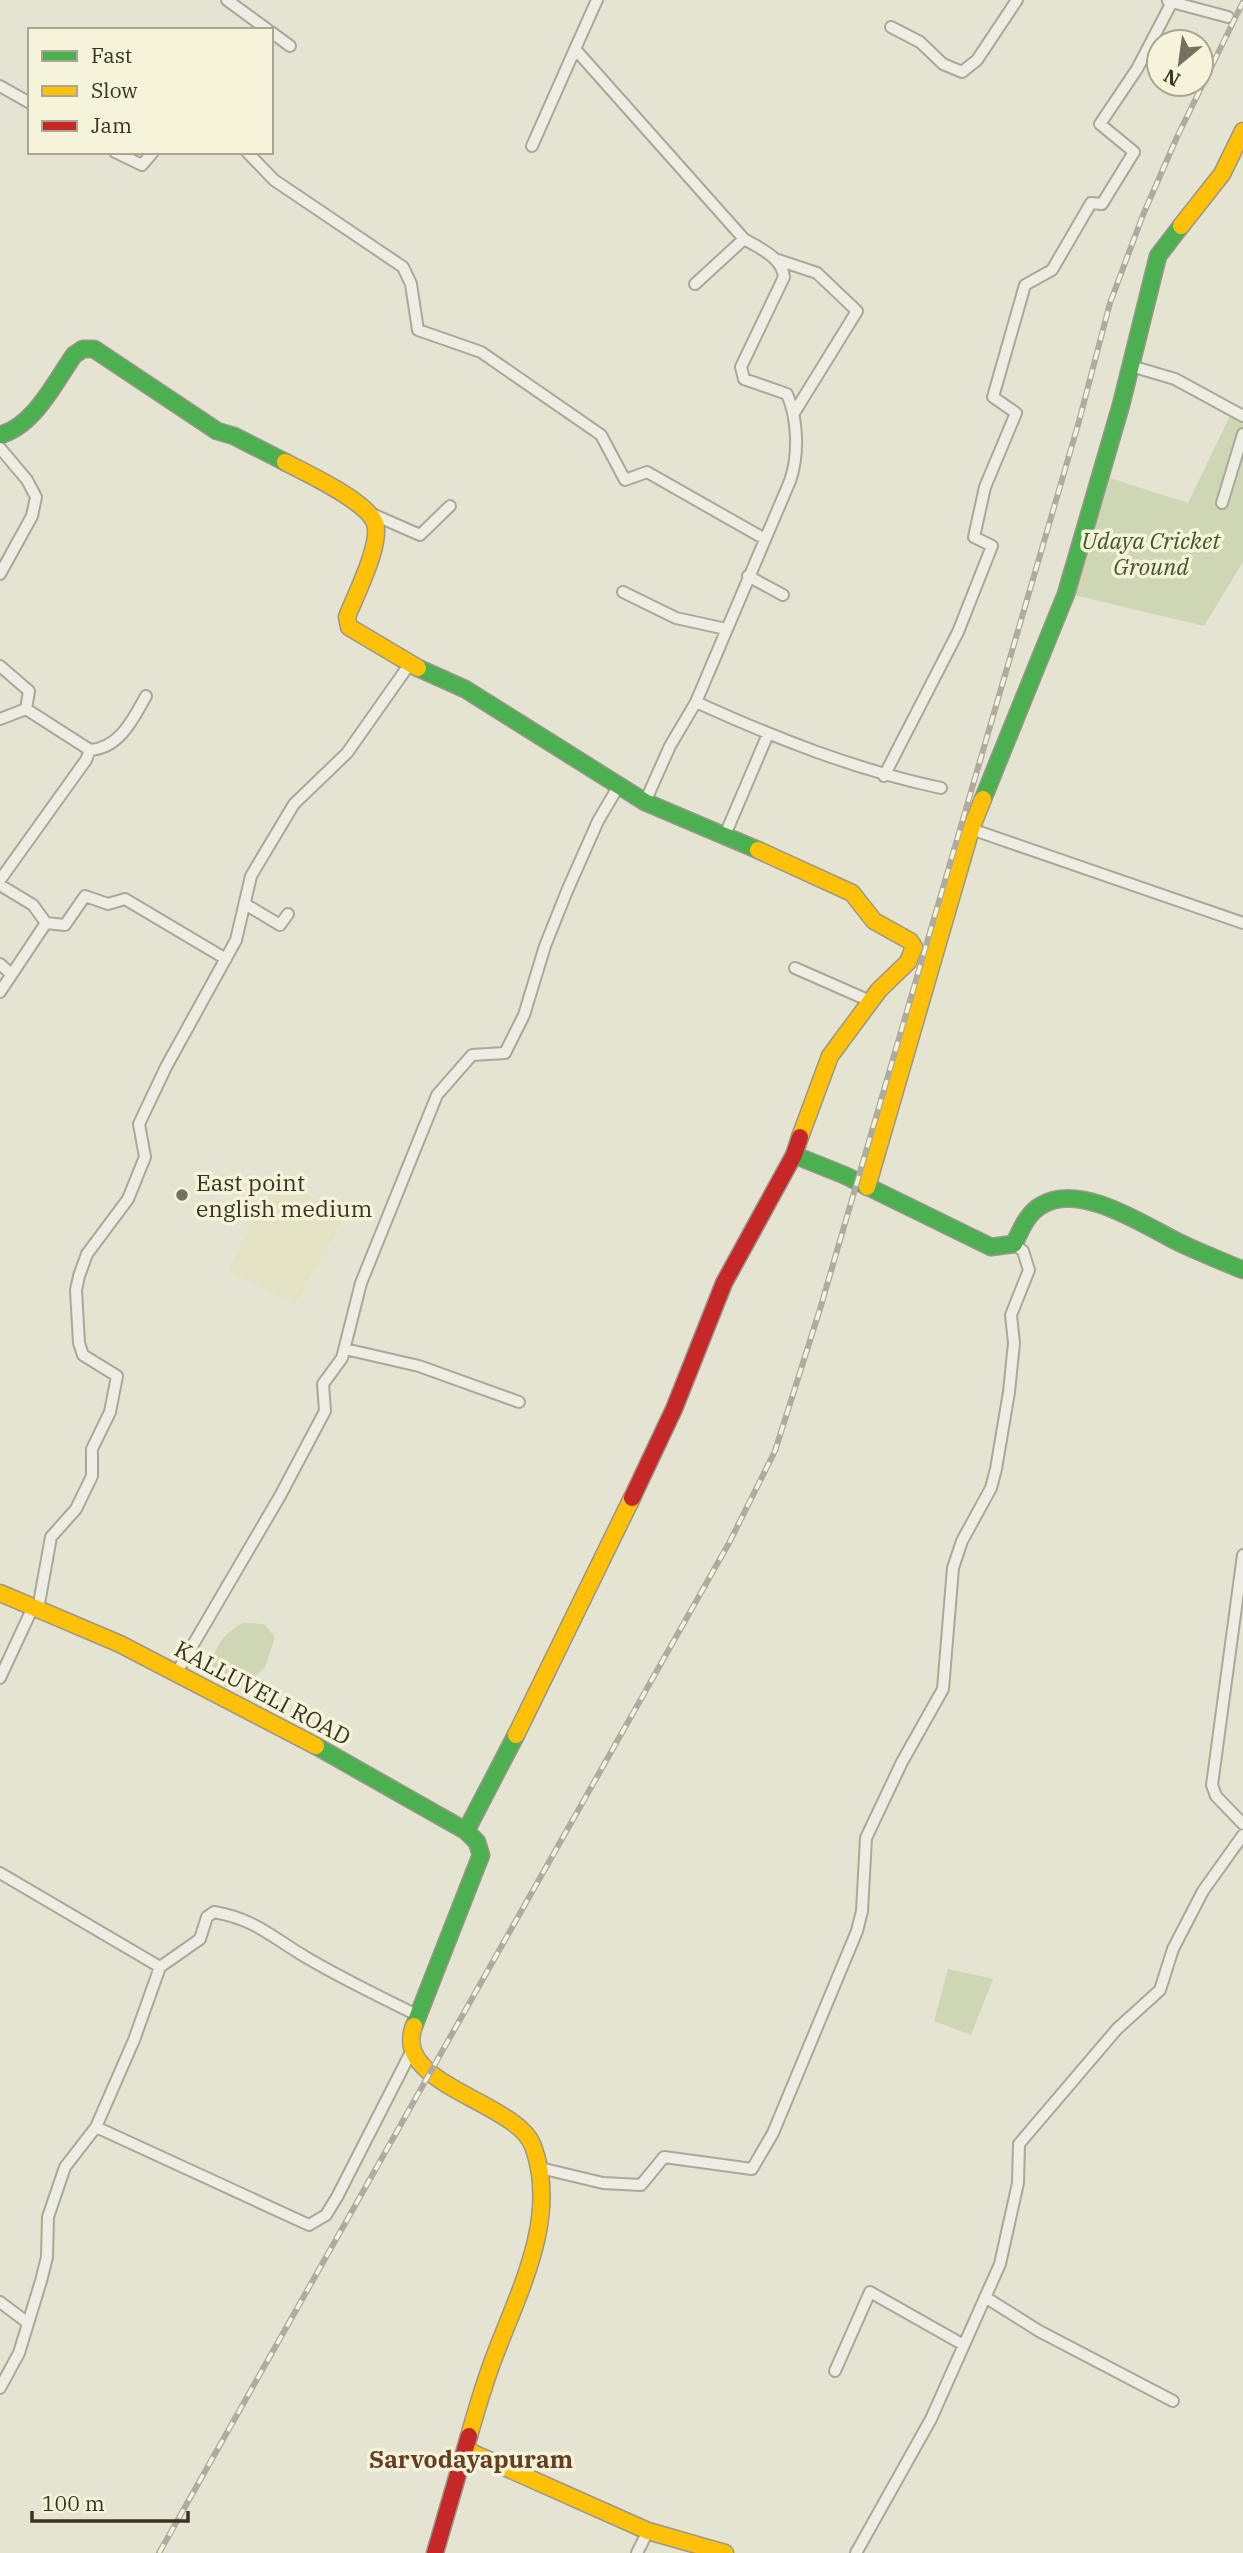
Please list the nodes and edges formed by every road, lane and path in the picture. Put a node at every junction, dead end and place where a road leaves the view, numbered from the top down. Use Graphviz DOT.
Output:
graph roads {
  1 [pos="227,0"];
  2 [pos="597,0"];
  3 [pos="1017,0"];
  4 [pos="1168,1"];
  5 [pos="1228,17"];
  6 [pos="891,27"];
  7 [pos="265,28"];
  8 [pos="273,34"];
  9 [pos="289,46"];
  10 [pos="575,49"];
  11 [pos="0,86"];
  12 [pos="28,102"];
  13 [pos="1243,131"];
  14 [pos="532,146"];
  15 [pos="119,154"];
  16 [pos="151,154"];
  17 [pos="249,154"];
  18 [pos="744,239"];
  19 [pos="778,260"];
  20 [pos="695,284"];
  21 [pos="1131,366"];
  22 [pos="794,413"];
  23 [pos="1243,416"];
  24 [pos="1243,434"];
  25 [pos="2,441"];
  26 [pos="1222,503"];
  27 [pos="450,506"];
  28 [pos="370,513"];
  29 [pos="763,538"];
  30 [pos="0,574"];
  31 [pos="748,576"];
  32 [pos="623,592"];
  33 [pos="783,596"];
  34 [pos="726,629"];
  35 [pos="409,665"];
  36 [pos="0,666"];
  37 [pos="146,696"];
  38 [pos="696,702"];
  39 [pos="26,709"];
  40 [pos="0,719"];
  41 [pos="768,734"];
  42 [pos="90,750"];
  43 [pos="884,776"];
  44 [pos="618,787"];
  45 [pos="941,788"];
  46 [pos="645,802"];
  47 [pos="971,829"];
  48 [pos="725,835"];
  49 [pos="0,883"];
  50 [pos="245,904"];
  51 [pos="288,914"];
  52 [pos="46,923"];
  53 [pos="1243,923"];
  54 [pos="226,959"];
  55 [pos="0,964"];
  56 [pos="795,968"];
  57 [pos="12,974"];
  58 [pos="0,992"];
  59 [pos="870,1002"];
  60 [pos="794,1155"];
  61 [pos="867,1187"];
  62 [pos="1014,1244"];
  63 [pos="1243,1270"];
  64 [pos="345,1349"];
  65 [pos="519,1402"];
  66 [pos="1243,1555"];
  67 [pos="0,1593"];
  68 [pos="36,1608"];
  69 [pos="177,1672"];
  70 [pos="0,1678"];
  71 [pos="1243,1824"];
  72 [pos="466,1831"];
  73 [pos="1243,1835"];
  74 [pos="0,1873"];
  75 [pos="160,1967"];
  76 [pos="419,2017"];
  77 [pos="412,2050"];
  78 [pos="96,2127"];
  79 [pos="540,2168"];
  80 [pos="985,2297"];
  81 [pos="0,2302"];
  82 [pos="28,2323"];
  83 [pos="962,2344"];
  84 [pos="835,2371"];
  85 [pos="0,2388"];
  86 [pos="1172,2401"];
  87 [pos="466,2450"];
  88 [pos="649,2531"];
  89 [pos="435,2553"];
  90 [pos="637,2553"];
  91 [pos="725,2553"];
  92 [pos="856,2553"];
  1 -- 7 [label="street"];
  2 -- 10 [label="street"];
  3 -- 6 [label="street"];
  4 -- 5 [label="street"];
  4 -- 43 [label="street"];
  8 -- 9 [label="street"];
  10 -- 14 [label="street"];
  10 -- 18 [label="street"];
  11 -- 12 [label="street"];
  13 -- 21 [label="street"];
  15 -- 16 [label="street"];
  17 -- 29 [label="street"];
  18 -- 19 [label="street"];
  18 -- 20 [label="street"];
  19 -- 22 [label="street"];
  19 -- 22 [label="street"];
  21 -- 23 [label="street"];
  21 -- 47 [label="street"];
  22 -- 29 [label="street"];
  24 -- 26 [label="street"];
  25 -- 28 [label="street"];
  25 -- 30 [label="street"];
  27 -- 28 [label="street"];
  28 -- 35 [label="street"];
  29 -- 31 [label="street"];
  31 -- 33 [label="street"];
  31 -- 34 [label="street"];
  32 -- 34 [label="street"];
  34 -- 38 [label="street"];
  35 -- 44 [label="street"];
  35 -- 50 [label="street"];
  36 -- 39 [label="street"];
  37 -- 42 [label="street"];
  38 -- 41 [label="street"];
  38 -- 46 [label="street"];
  39 -- 40 [label="street"];
  39 -- 42 [label="street"];
  41 -- 43 [label="street"];
  41 -- 48 [label="street"];
  42 -- 49 [label="street"];
  43 -- 45 [label="street"];
  44 -- 46 [label="street"];
  44 -- 64 [label="street"];
  46 -- 48 [label="street"];
  47 -- 53 [label="street"];
  47 -- 61 [label="street"];
  48 -- 59 [label="street"];
  49 -- 52 [label="street"];
  50 -- 51 [label="street"];
  50 -- 54 [label="street"];
  52 -- 54 [label="street"];
  52 -- 57 [label="street"];
  54 -- 68 [label="street"];
  55 -- 57 [label="street"];
  56 -- 59 [label="street"];
  57 -- 58 [label="street"];
  59 -- 60 [label="street"];
  60 -- 61 [label="street"];
  60 -- 72 [label="street"];
  61 -- 62 [label="street"];
  62 -- 63 [label="street"];
  62 -- 79 [label="street"];
  64 -- 65 [label="street"];
  64 -- 69 [label="street"];
  66 -- 71 [label="street"];
  67 -- 68 [label="street, KALLUVELI ROAD"];
  68 -- 69 [label="street, KALLUVELI ROAD"];
  68 -- 70 [label="street"];
  69 -- 72 [label="street, KALLUVELI ROAD"];
  72 -- 76 [label="street"];
  73 -- 80 [label="street"];
  74 -- 75 [label="street"];
  75 -- 76 [label="street"];
  75 -- 78 [label="street"];
  76 -- 77 [label="street"];
  77 -- 78 [label="street"];
  77 -- 79 [label="street"];
  78 -- 82 [label="street"];
  79 -- 87 [label="street"];
  80 -- 83 [label="street"];
  80 -- 86 [label="street"];
  81 -- 82 [label="street"];
  82 -- 85 [label="street"];
  83 -- 84 [label="street"];
  83 -- 92 [label="street"];
  87 -- 88 [label="street"];
  87 -- 89 [label="street"];
  88 -- 90 [label="street"];
  88 -- 91 [label="street"];
}
